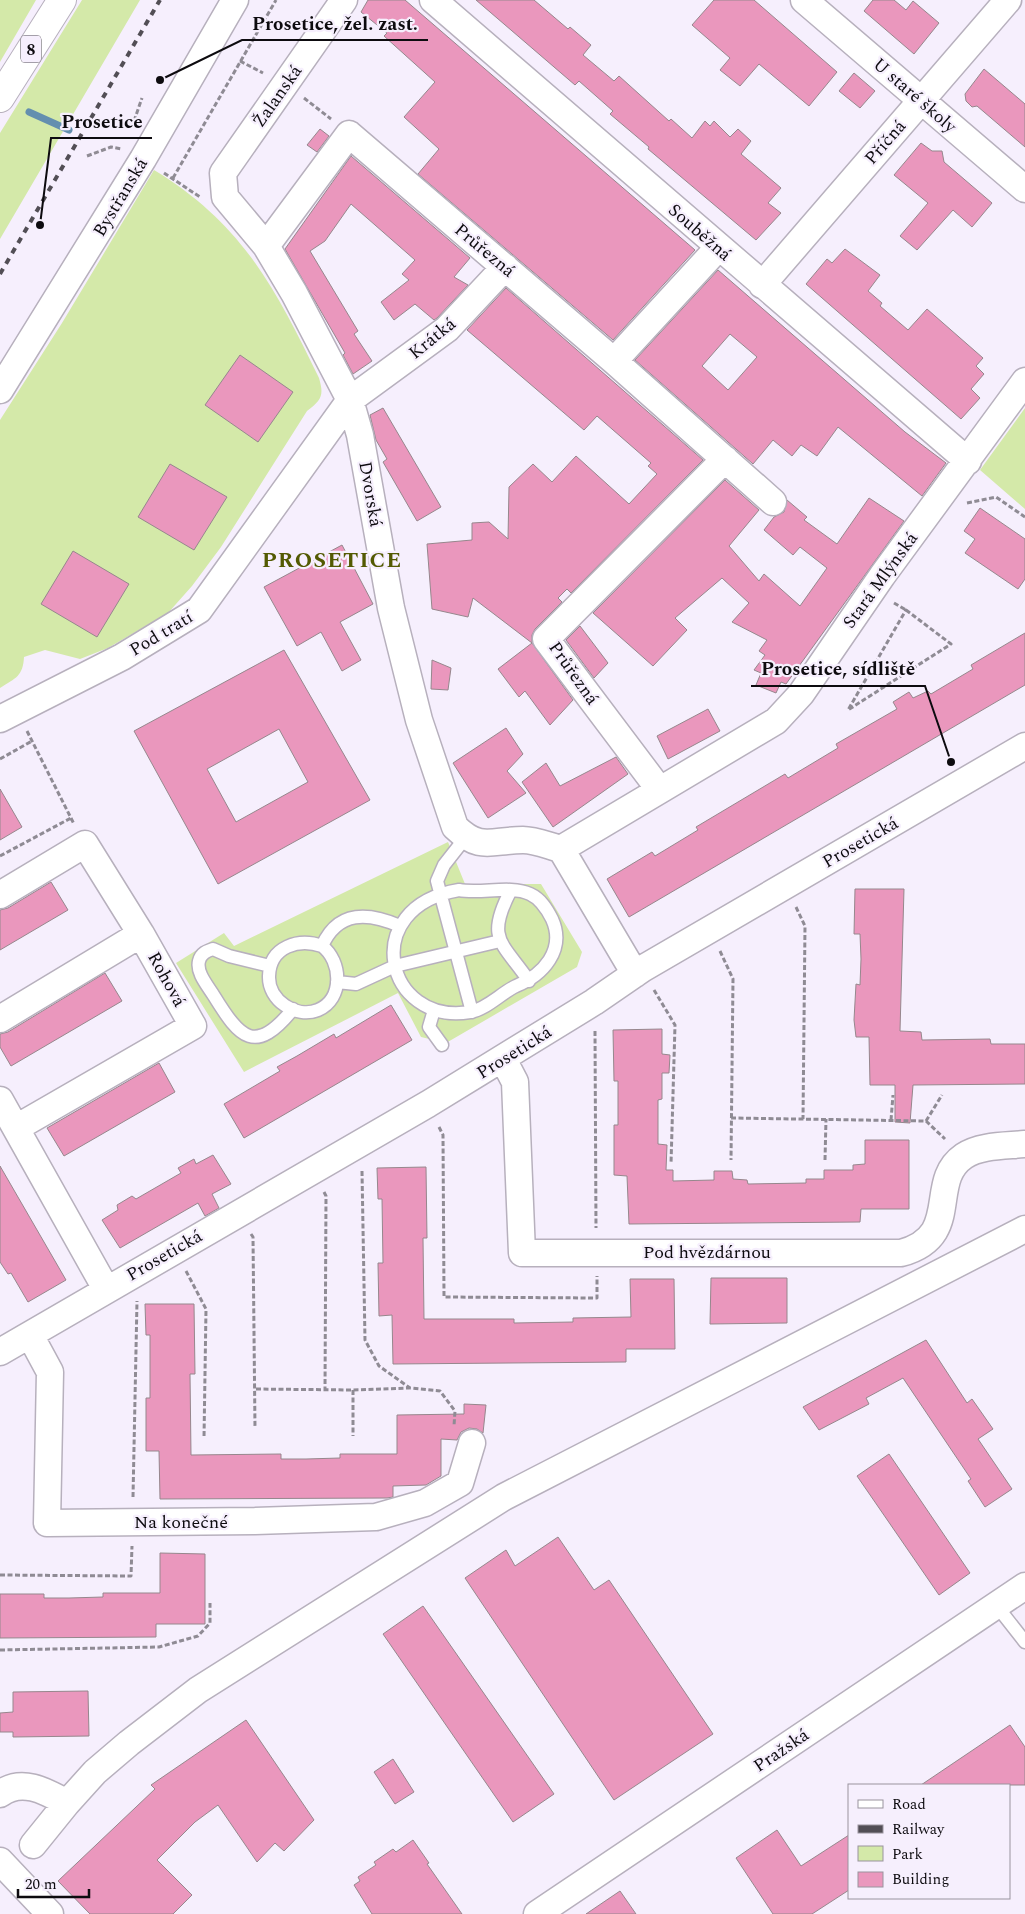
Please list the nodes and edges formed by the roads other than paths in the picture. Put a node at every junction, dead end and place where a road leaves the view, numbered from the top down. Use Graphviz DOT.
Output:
graph roads {
  1 [pos="62,0"];
  2 [pos="235,0"];
  3 [pos="344,0"];
  4 [pos="433,0"];
  5 [pos="804,0"];
  6 [pos="1008,0"];
  7 [pos="0,98"];
  8 [pos="921,100"];
  9 [pos="1025,190"];
  10 [pos="215,199"];
  11 [pos="266,246"];
  12 [pos="718,248"];
  13 [pos="505,266"];
  14 [pos="762,285"];
  15 [pos="614,361"];
  16 [pos="1025,381"];
  17 [pos="0,390"];
  18 [pos="350,400"];
  19 [pos="724,459"];
  20 [pos="968,461"];
  21 [pos="773,502"];
  22 [pos="9,714"];
  23 [pos="1025,746"];
  24 [pos="659,789"];
  25 [pos="466,837"];
  26 [pos="561,849"];
  27 [pos="511,890"];
  28 [pos="440,893"];
  29 [pos="0,895"];
  30 [pos="400,926"];
  31 [pos="141,934"];
  32 [pos="500,941"];
  33 [pos="322,946"];
  34 [pos="457,952"];
  35 [pos="270,966"];
  36 [pos="395,966"];
  37 [pos="639,972"];
  38 [pos="529,981"];
  39 [pos="337,982"];
  40 [pos="292,1009"];
  41 [pos="434,1010"];
  42 [pos="472,1012"];
  43 [pos="0,1018"];
  44 [pos="442,1045"];
  45 [pos="503,1059"];
  46 [pos="6,1117"];
  47 [pos="1025,1144"];
  48 [pos="1025,1229"];
  49 [pos="115,1284"];
  50 [pos="30,1335"];
  51 [pos="0,1352"];
  52 [pos="470,1448"];
  53 [pos="1025,1586"];
  54 [pos="996,1605"];
  55 [pos="1024,1638"];
  56 [pos="0,1794"];
  57 [pos="67,1803"];
  58 [pos="33,1845"];
  59 [pos="0,1861"];
  60 [pos="50,1914"];
  61 [pos="537,1914"];
  1 -- 7 [label="main road, 8"];
  2 -- 17 [label="street, Bystřanská"];
  3 -- 10 [label="street, Žalanská"];
  4 -- 12 [label="street, Souběžná"];
  5 -- 8 [label="street, U staré školy"];
  6 -- 8 [label="street, Příčná"];
  8 -- 9 [label="street, U staré školy"];
  8 -- 14 [label="street, Příčná"];
  10 -- 11 [label="street, Dvorská"];
  11 -- 13 [label="street, Průřezná"];
  11 -- 18 [label="street, Dvorská"];
  12 -- 14 [label="street, Souběžná"];
  12 -- 15 [label="street"];
  13 -- 15 [label="street, Průřezná"];
  13 -- 18 [label="street, Krátká"];
  14 -- 20 [label="street, Souběžná"];
  15 -- 19 [label="street, Průřezná"];
  16 -- 20 [label="street, Stará Mlýnská"];
  18 -- 22 [label="street, Pod tratí"];
  18 -- 25 [label="street, Dvorská"];
  19 -- 21 [label="street, Průřezná"];
  19 -- 24 [label="street, Průřezná"];
  20 -- 24 [label="street, Stará Mlýnská"];
  23 -- 37 [label="street, Prosetická"];
  24 -- 26 [label="street, Stará Mlýnská"];
  25 -- 26 [label="street"];
  25 -- 28 [label="lane"];
  26 -- 37 [label="street"];
  27 -- 28 [label="lane"];
  27 -- 32 [label="lane"];
  27 -- 38 [label="lane"];
  28 -- 30 [label="lane"];
  28 -- 34 [label="lane"];
  29 -- 31 [label="street, Rohová"];
  30 -- 33 [label="lane"];
  30 -- 36 [label="lane"];
  31 -- 43 [label="street"];
  31 -- 46 [label="street, Rohová"];
  32 -- 34 [label="lane"];
  32 -- 38 [label="lane"];
  33 -- 35 [label="lane"];
  33 -- 39 [label="lane"];
  34 -- 36 [label="lane"];
  34 -- 42 [label="lane"];
  35 -- 40 [label="lane"];
  35 -- 40 [label="lane"];
  36 -- 39 [label="lane"];
  36 -- 41 [label="lane"];
  37 -- 45 [label="street, Prosetická"];
  38 -- 42 [label="lane"];
  39 -- 40 [label="lane"];
  41 -- 42 [label="lane"];
  41 -- 44 [label="lane"];
  45 -- 47 [label="street, Pod hvězdárnou"];
  45 -- 49 [label="street, Prosetická"];
  46 -- 49 [label="street, Rohová"];
  48 -- 57 [label="street"];
  49 -- 50 [label="street, Prosetická"];
  50 -- 51 [label="street, Prosetická"];
  50 -- 52 [label="street, Na konečné"];
  53 -- 54 [label="street, Pražská"];
  54 -- 55 [label="lane"];
  54 -- 61 [label="street, Pražská"];
  56 -- 57 [label="street"];
  57 -- 58 [label="street"];
  59 -- 60 [label="street"];
}
